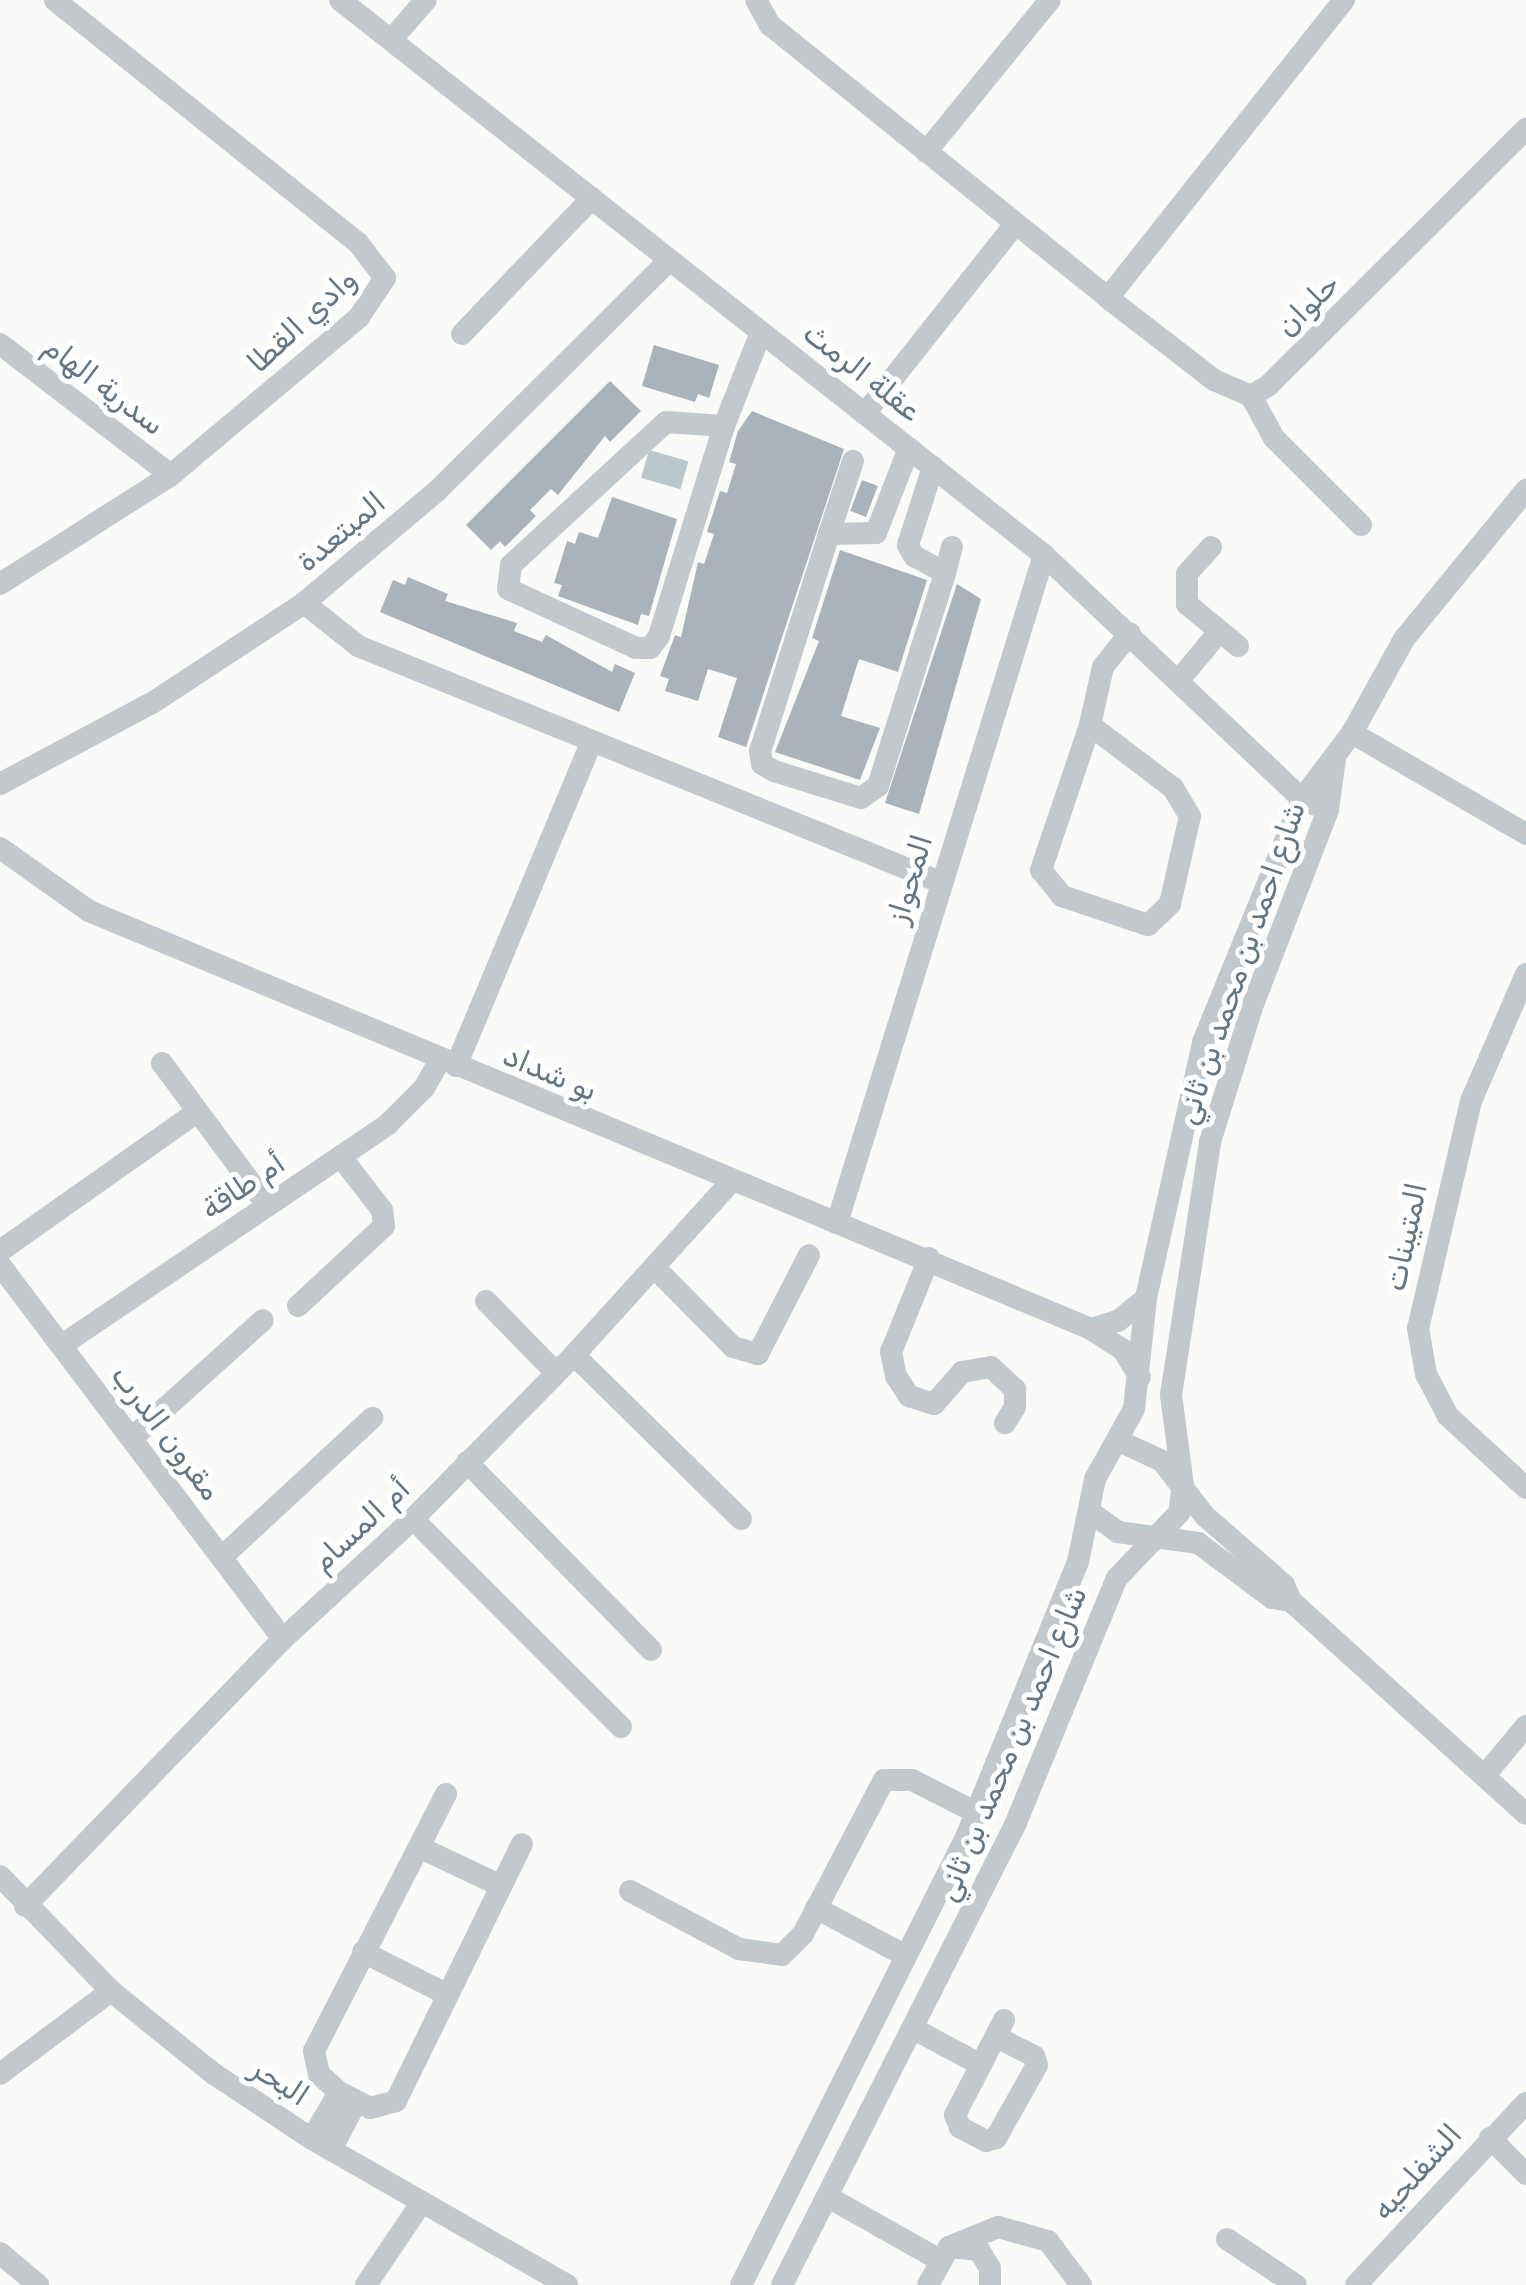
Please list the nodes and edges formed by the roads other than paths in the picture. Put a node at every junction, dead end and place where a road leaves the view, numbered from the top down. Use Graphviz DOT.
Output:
graph roads {
  1 [pos="56,0"];
  2 [pos="340,0"];
  3 [pos="426,0"];
  4 [pos="756,0"];
  5 [pos="1050,0"];
  6 [pos="1344,0"];
  7 [pos="392,40"];
  8 [pos="1526,129"];
  9 [pos="926,152"];
  10 [pos="592,198"];
  11 [pos="1015,224"];
  12 [pos="670,260"];
  13 [pos="1108,298"];
  14 [pos="761,332"];
  15 [pos="462,334"];
  16 [pos="0,344"];
  17 [pos="1251,396"];
  18 [pos="867,412"];
  19 [pos="724,426"];
  20 [pos="909,448"];
  21 [pos="853,461"];
  22 [pos="933,467"];
  23 [pos="171,475"];
  24 [pos="1526,490"];
  25 [pos="1361,525"];
  26 [pos="829,534"];
  27 [pos="952,547"];
  28 [pos="1210,547"];
  29 [pos="1044,555"];
  30 [pos="945,573"];
  31 [pos="0,584"];
  32 [pos="304,603"];
  33 [pos="1130,633"];
  34 [pos="1178,681"];
  35 [pos="1090,724"];
  36 [pos="1352,733"];
  37 [pos="592,741"];
  38 [pos="1336,755"];
  39 [pos="0,784"];
  40 [pos="1302,799"];
  41 [pos="1328,810"];
  42 [pos="1526,834"];
  43 [pos="0,848"];
  44 [pos="940,882"];
  45 [pos="1526,974"];
  46 [pos="448,1063"];
  47 [pos="162,1064"];
  48 [pos="197,1112"];
  49 [pos="340,1156"];
  50 [pos="732,1181"];
  51 [pos="267,1205"];
  52 [pos="836,1222"];
  53 [pos="0,1251"];
  54 [pos="809,1256"];
  55 [pos="928,1258"];
  56 [pos="0,1265"];
  57 [pos="655,1268"];
  58 [pos="1146,1298"];
  59 [pos="486,1301"];
  60 [pos="298,1306"];
  61 [pos="262,1320"];
  62 [pos="1091,1330"];
  63 [pos="62,1345"];
  64 [pos="574,1355"];
  65 [pos="556,1373"];
  66 [pos="1140,1377"];
  67 [pos="372,1418"];
  68 [pos="1005,1422"];
  69 [pos="132,1438"];
  70 [pos="1118,1441"];
  71 [pos="468,1462"];
  72 [pos="1184,1485"];
  73 [pos="1526,1488"];
  74 [pos="1089,1511"];
  75 [pos="413,1519"];
  76 [pos="741,1519"];
  77 [pos="1164,1535"];
  78 [pos="222,1558"];
  79 [pos="1291,1601"];
  80 [pos="283,1638"];
  81 [pos="651,1650"];
  82 [pos="1526,1726"];
  83 [pos="621,1728"];
  84 [pos="1484,1775"];
  85 [pos="446,1794"];
  86 [pos="977,1813"];
  87 [pos="1526,1814"];
  88 [pos="522,1844"];
  89 [pos="418,1847"];
  90 [pos="0,1876"];
  91 [pos="501,1886"];
  92 [pos="630,1891"];
  93 [pos="25,1906"];
  94 [pos="816,1908"];
  95 [pos="363,1952"];
  96 [pos="906,1956"];
  97 [pos="111,1991"];
  98 [pos="448,1995"];
  99 [pos="916,2030"];
  100 [pos="981,2064"];
  101 [pos="0,2074"];
  102 [pos="348,2097"];
  103 [pos="1526,2103"];
  104 [pos="1490,2138"];
  105 [pos="321,2144"];
  106 [pos="1526,2174"];
  107 [pos="828,2197"];
  108 [pos="421,2204"];
  109 [pos="1227,2239"];
  110 [pos="0,2253"];
  111 [pos="936,2270"];
  112 [pos="38,2285"];
  113 [pos="366,2285"];
  114 [pos="566,2285"];
  115 [pos="741,2285"];
  116 [pos="782,2285"];
  117 [pos="990,2285"];
  118 [pos="1081,2285"];
  119 [pos="1296,2285"];
  120 [pos="1356,2285"];
  1 -- 23 [label="street, وادي القطا"];
  2 -- 7 [label="street, عقلة الرمث"];
  3 -- 7 [label="street"];
  4 -- 9 [label="street"];
  5 -- 9 [label="street"];
  6 -- 13 [label="street"];
  7 -- 10 [label="street, عقلة الرمث"];
  8 -- 17 [label="street, حلوان"];
  9 -- 11 [label="street"];
  10 -- 12 [label="street, عقلة الرمث"];
  10 -- 15 [label="street"];
  11 -- 13 [label="street"];
  11 -- 18 [label="street"];
  12 -- 14 [label="street, عقلة الرمث"];
  12 -- 32 [label="street, المبتعدة"];
  13 -- 17 [label="street"];
  14 -- 18 [label="street, عقلة الرمث"];
  14 -- 19 [label="street"];
  16 -- 23 [label="street, سدرية الهام"];
  17 -- 25 [label="street"];
  18 -- 20 [label="street, عقلة الرمث"];
  19 -- 19 [label="street"];
  20 -- 22 [label="street, عقلة الرمث"];
  20 -- 26 [label="street"];
  21 -- 26 [label="street"];
  22 -- 29 [label="street, عقلة الرمث"];
  22 -- 30 [label="street"];
  23 -- 31 [label="street, وادي القطا"];
  24 -- 36 [label="street, شارع احمد بن محمد بن ثاني"];
  26 -- 30 [label="street"];
  27 -- 30 [label="street"];
  28 -- 34 [label="street"];
  29 -- 33 [label="street, عقلة الرمث"];
  29 -- 44 [label="street, المحواز"];
  32 -- 37 [label="street"];
  32 -- 39 [label="street, المبتعدة"];
  33 -- 34 [label="street, عقلة الرمث"];
  33 -- 35 [label="street"];
  34 -- 40 [label="street, عقلة الرمث"];
  35 -- 35 [label="street"];
  36 -- 38 [label="street, شارع احمد بن محمد بن ثاني"];
  36 -- 42 [label="street"];
  37 -- 44 [label="street"];
  37 -- 46 [label="street, أم طاقة"];
  38 -- 40 [label="street, شارع احمد بن محمد بن ثاني"];
  38 -- 41 [label="street, شارع احمد بن محمد بن ثاني"];
  40 -- 41 [label="street, عقلة الرمث"];
  40 -- 58 [label="street, شارع احمد بن محمد بن ثاني"];
  41 -- 72 [label="street, شارع احمد بن محمد بن ثاني"];
  43 -- 46 [label="street, بو شداد"];
  44 -- 52 [label="street, المحواز"];
  45 -- 73 [label="street, المتيبنات"];
  46 -- 49 [label="street, أم طاقة"];
  46 -- 50 [label="street, بو شداد"];
  47 -- 48 [label="street"];
  48 -- 51 [label="street"];
  48 -- 53 [label="street"];
  49 -- 51 [label="street, أم طاقة"];
  49 -- 60 [label="street"];
  50 -- 52 [label="street, بو شداد"];
  50 -- 57 [label="street, أم المسام"];
  51 -- 63 [label="street, أم طاقة"];
  52 -- 55 [label="street, بو شداد"];
  54 -- 57 [label="street"];
  55 -- 62 [label="street, بو شداد"];
  55 -- 68 [label="street"];
  56 -- 63 [label="street, مقرون الدرب"];
  57 -- 64 [label="street, أم المسام"];
  58 -- 62 [label="street"];
  58 -- 66 [label="street, شارع احمد بن محمد بن ثاني"];
  59 -- 65 [label="street"];
  61 -- 69 [label="street"];
  62 -- 66 [label="street, بو شداد"];
  63 -- 69 [label="street, مقرون الدرب"];
  64 -- 65 [label="street, أم المسام"];
  64 -- 76 [label="street"];
  65 -- 71 [label="street, أم المسام"];
  66 -- 70 [label="street, شارع احمد بن محمد بن ثاني"];
  67 -- 78 [label="street"];
  69 -- 78 [label="street, مقرون الدرب"];
  70 -- 72 [label="street"];
  70 -- 74 [label="street, شارع احمد بن محمد بن ثاني"];
  71 -- 75 [label="street, أم المسام"];
  71 -- 81 [label="street"];
  72 -- 77 [label="street, شارع احمد بن محمد بن ثاني"];
  72 -- 79 [label="street"];
  74 -- 77 [label="street"];
  74 -- 86 [label="street, شارع احمد بن محمد بن ثاني"];
  75 -- 80 [label="street, أم المسام"];
  75 -- 83 [label="street"];
  77 -- 79 [label="street"];
  77 -- 99 [label="street, شارع احمد بن محمد بن ثاني"];
  78 -- 80 [label="street, مقرون الدرب"];
  79 -- 84 [label="street"];
  80 -- 93 [label="street, أم المسام"];
  82 -- 84 [label="street"];
  84 -- 87 [label="street"];
  85 -- 89 [label="street"];
  86 -- 94 [label="street"];
  86 -- 96 [label="street, شارع احمد بن محمد بن ثاني"];
  88 -- 91 [label="street"];
  89 -- 91 [label="street"];
  89 -- 95 [label="street"];
  90 -- 93 [label="street, البحر"];
  91 -- 98 [label="street"];
  92 -- 94 [label="street"];
  93 -- 97 [label="street, البحر"];
  94 -- 96 [label="street"];
  95 -- 98 [label="street"];
  95 -- 102 [label="street"];
  96 -- 115 [label="street, شارع احمد بن محمد بن ثاني"];
  97 -- 101 [label="street"];
  97 -- 105 [label="street, البحر"];
  98 -- 102 [label="street"];
  99 -- 100 [label="street"];
  99 -- 107 [label="street, شارع احمد بن محمد بن ثاني"];
  100 -- 100 [label="street"];
  102 -- 105 [label="street"];
  103 -- 104 [label="street, الشفلحيه"];
  104 -- 106 [label="street"];
  104 -- 120 [label="street, الشفلحيه"];
  105 -- 108 [label="street, البحر"];
  107 -- 111 [label="street"];
  107 -- 116 [label="street, شارع احمد بن محمد بن ثاني"];
  108 -- 113 [label="street"];
  108 -- 114 [label="street, البحر"];
  109 -- 119 [label="street"];
  110 -- 112 [label="street"];
  111 -- 117 [label="street"];
  111 -- 118 [label="street"];
}
